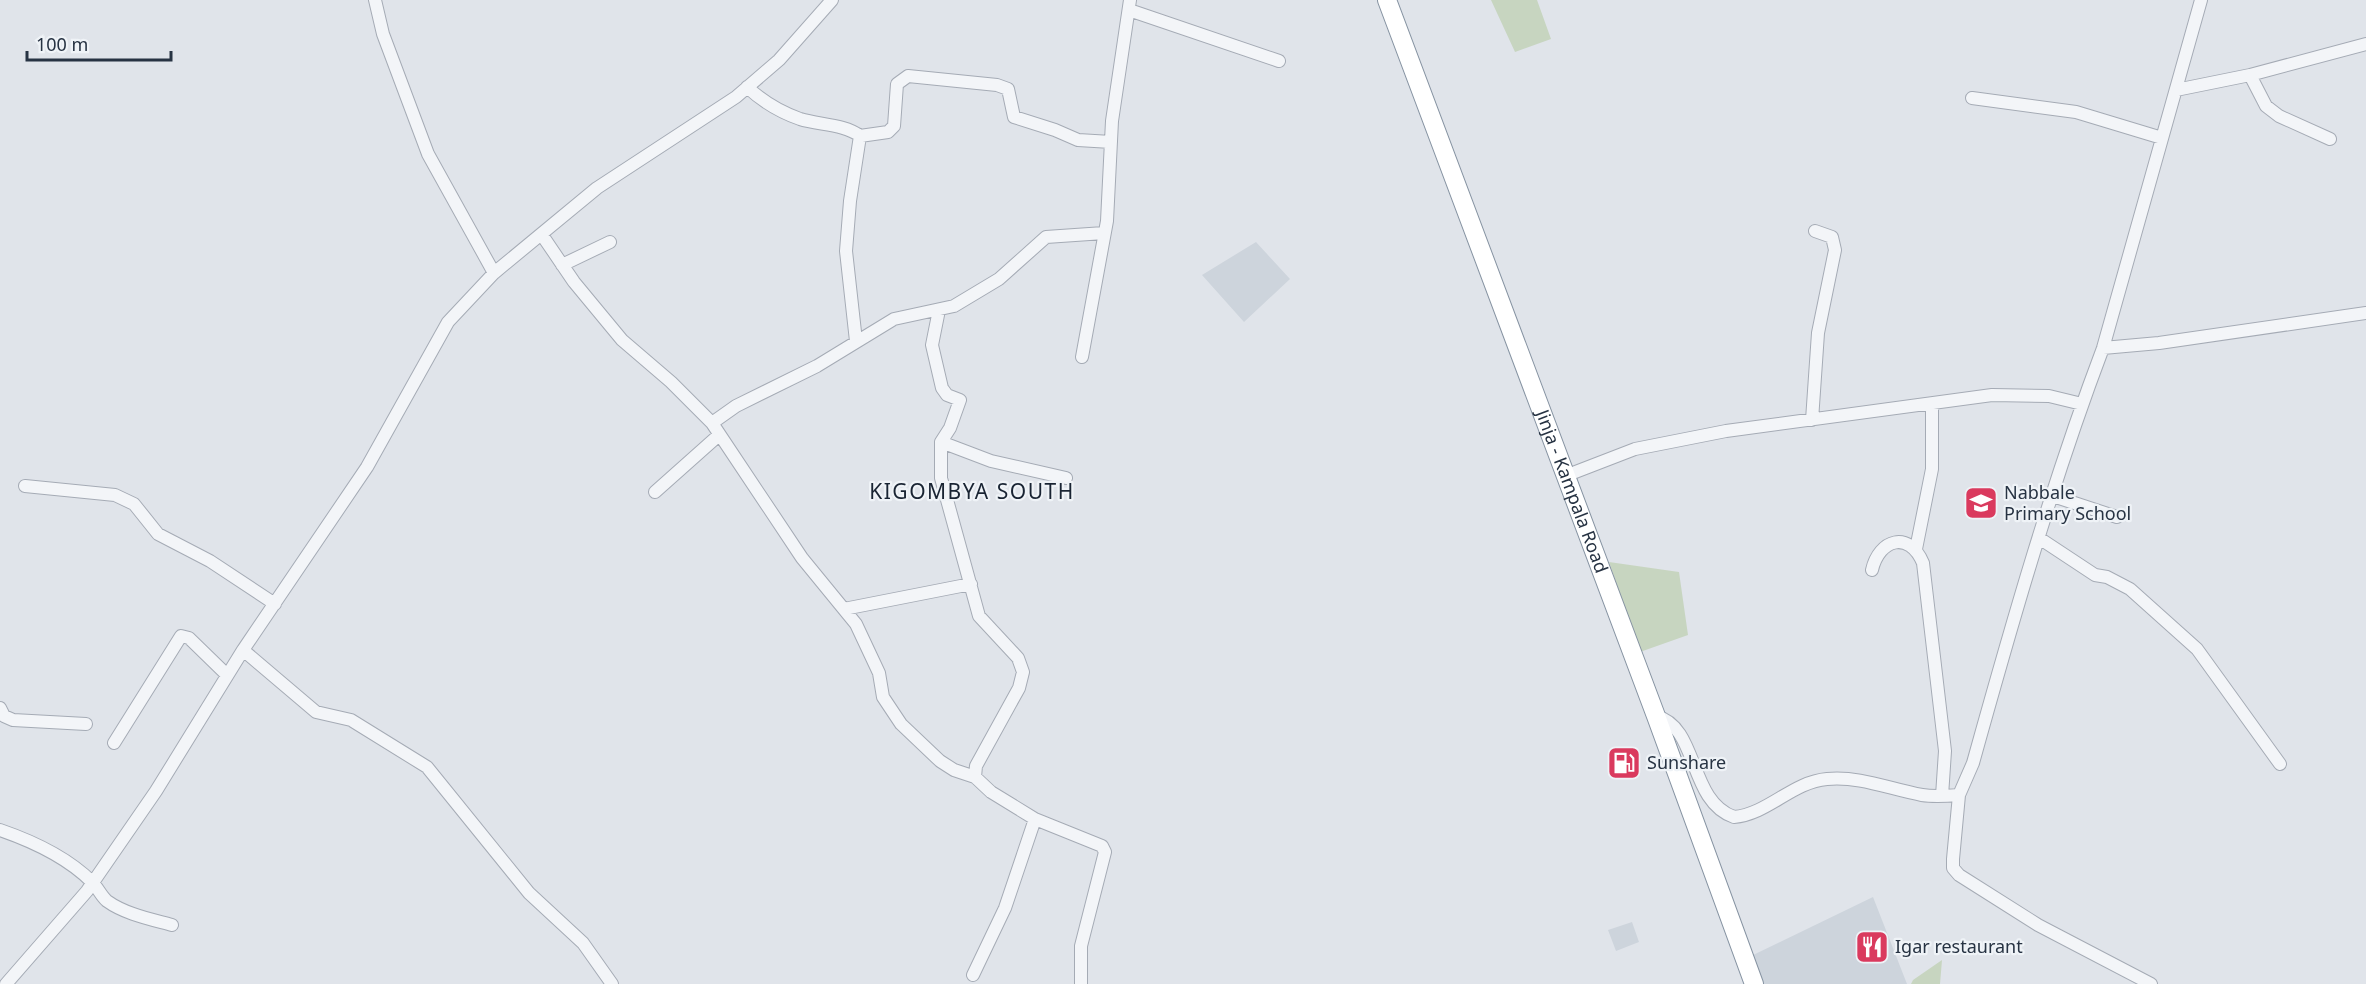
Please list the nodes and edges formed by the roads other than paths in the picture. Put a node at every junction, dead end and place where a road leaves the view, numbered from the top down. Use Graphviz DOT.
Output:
graph roads {
  1 [pos="375,0"];
  2 [pos="832,0"];
  3 [pos="1387,0"];
  4 [pos="2201,0"];
  5 [pos="1129,5"];
  6 [pos="2366,44"];
  7 [pos="1279,61"];
  8 [pos="2250,75"];
  9 [pos="747,87"];
  10 [pos="2176,90"];
  11 [pos="1972,98"];
  12 [pos="860,136"];
  13 [pos="2162,138"];
  14 [pos="2330,139"];
  15 [pos="1111,142"];
  16 [pos="1815,231"];
  17 [pos="1104,233"];
  18 [pos="542,235"];
  19 [pos="610,242"];
  20 [pos="562,265"];
  21 [pos="494,273"];
  22 [pos="939,310"];
  23 [pos="2366,313"];
  24 [pos="856,341"];
  25 [pos="2103,348"];
  26 [pos="1082,357"];
  27 [pos="1932,404"];
  28 [pos="2082,404"];
  29 [pos="1812,420"];
  30 [pos="712,423"];
  31 [pos="719,435"];
  32 [pos="941,442"];
  33 [pos="1565,476"];
  34 [pos="1066,478"];
  35 [pos="25,486"];
  36 [pos="656,492"];
  37 [pos="2053,496"];
  38 [pos="2117,517"];
  39 [pos="2039,538"];
  40 [pos="1916,549"];
  41 [pos="1872,570"];
  42 [pos="971,584"];
  43 [pos="275,604"];
  44 [pos="844,609"];
  45 [pos="243,650"];
  46 [pos="227,675"];
  47 [pos="0,708"];
  48 [pos="1656,716"];
  49 [pos="86,724"];
  50 [pos="114,743"];
  51 [pos="2280,764"];
  52 [pos="975,777"];
  53 [pos="1959,795"];
  54 [pos="1942,796"];
  55 [pos="1035,819"];
  56 [pos="0,830"];
  57 [pos="92,882"];
  58 [pos="172,925"];
  59 [pos="973,975"];
  60 [pos="2,984"];
  61 [pos="612,984"];
  62 [pos="1081,984"];
  63 [pos="1754,984"];
  64 [pos="2151,984"];
  1 -- 21 [label="street"];
  2 -- 9 [label="street"];
  3 -- 33 [label="highway, Jinja - Kampala Road"];
  4 -- 10 [label="street"];
  5 -- 7 [label="street"];
  5 -- 15 [label="street"];
  6 -- 8 [label="street"];
  8 -- 10 [label="street"];
  8 -- 14 [label="street"];
  9 -- 12 [label="street"];
  9 -- 18 [label="street"];
  10 -- 13 [label="street"];
  11 -- 13 [label="street"];
  12 -- 15 [label="street"];
  12 -- 24 [label="street"];
  13 -- 25 [label="street"];
  15 -- 17 [label="street"];
  16 -- 29 [label="street"];
  17 -- 22 [label="street"];
  17 -- 26 [label="street"];
  18 -- 20 [label="street"];
  18 -- 21 [label="street"];
  19 -- 20 [label="street"];
  20 -- 30 [label="street"];
  21 -- 43 [label="street"];
  22 -- 24 [label="street"];
  22 -- 32 [label="street"];
  23 -- 25 [label="street"];
  24 -- 30 [label="street"];
  25 -- 28 [label="street"];
  27 -- 28 [label="street"];
  27 -- 29 [label="street"];
  27 -- 40 [label="street"];
  28 -- 37 [label="street"];
  29 -- 33 [label="street"];
  30 -- 31 [label="street"];
  31 -- 36 [label="street"];
  31 -- 44 [label="street"];
  32 -- 34 [label="street"];
  32 -- 42 [label="street"];
  33 -- 48 [label="highway, Jinja - Kampala Road"];
  35 -- 43 [label="street"];
  37 -- 38 [label="street"];
  37 -- 39 [label="street"];
  39 -- 51 [label="street"];
  39 -- 53 [label="street"];
  40 -- 41 [label="street"];
  40 -- 54 [label="street"];
  42 -- 44 [label="street"];
  42 -- 52 [label="street"];
  43 -- 45 [label="street"];
  44 -- 52 [label="street"];
  45 -- 46 [label="street"];
  45 -- 61 [label="street"];
  46 -- 50 [label="street"];
  46 -- 57 [label="street"];
  47 -- 49 [label="street"];
  48 -- 54 [label="street"];
  48 -- 63 [label="highway, Jinja - Kampala Road"];
  52 -- 55 [label="street"];
  53 -- 54 [label="street"];
  53 -- 64 [label="street"];
  55 -- 59 [label="street"];
  55 -- 62 [label="street"];
  56 -- 57 [label="street"];
  57 -- 58 [label="street"];
  57 -- 60 [label="street"];
}
